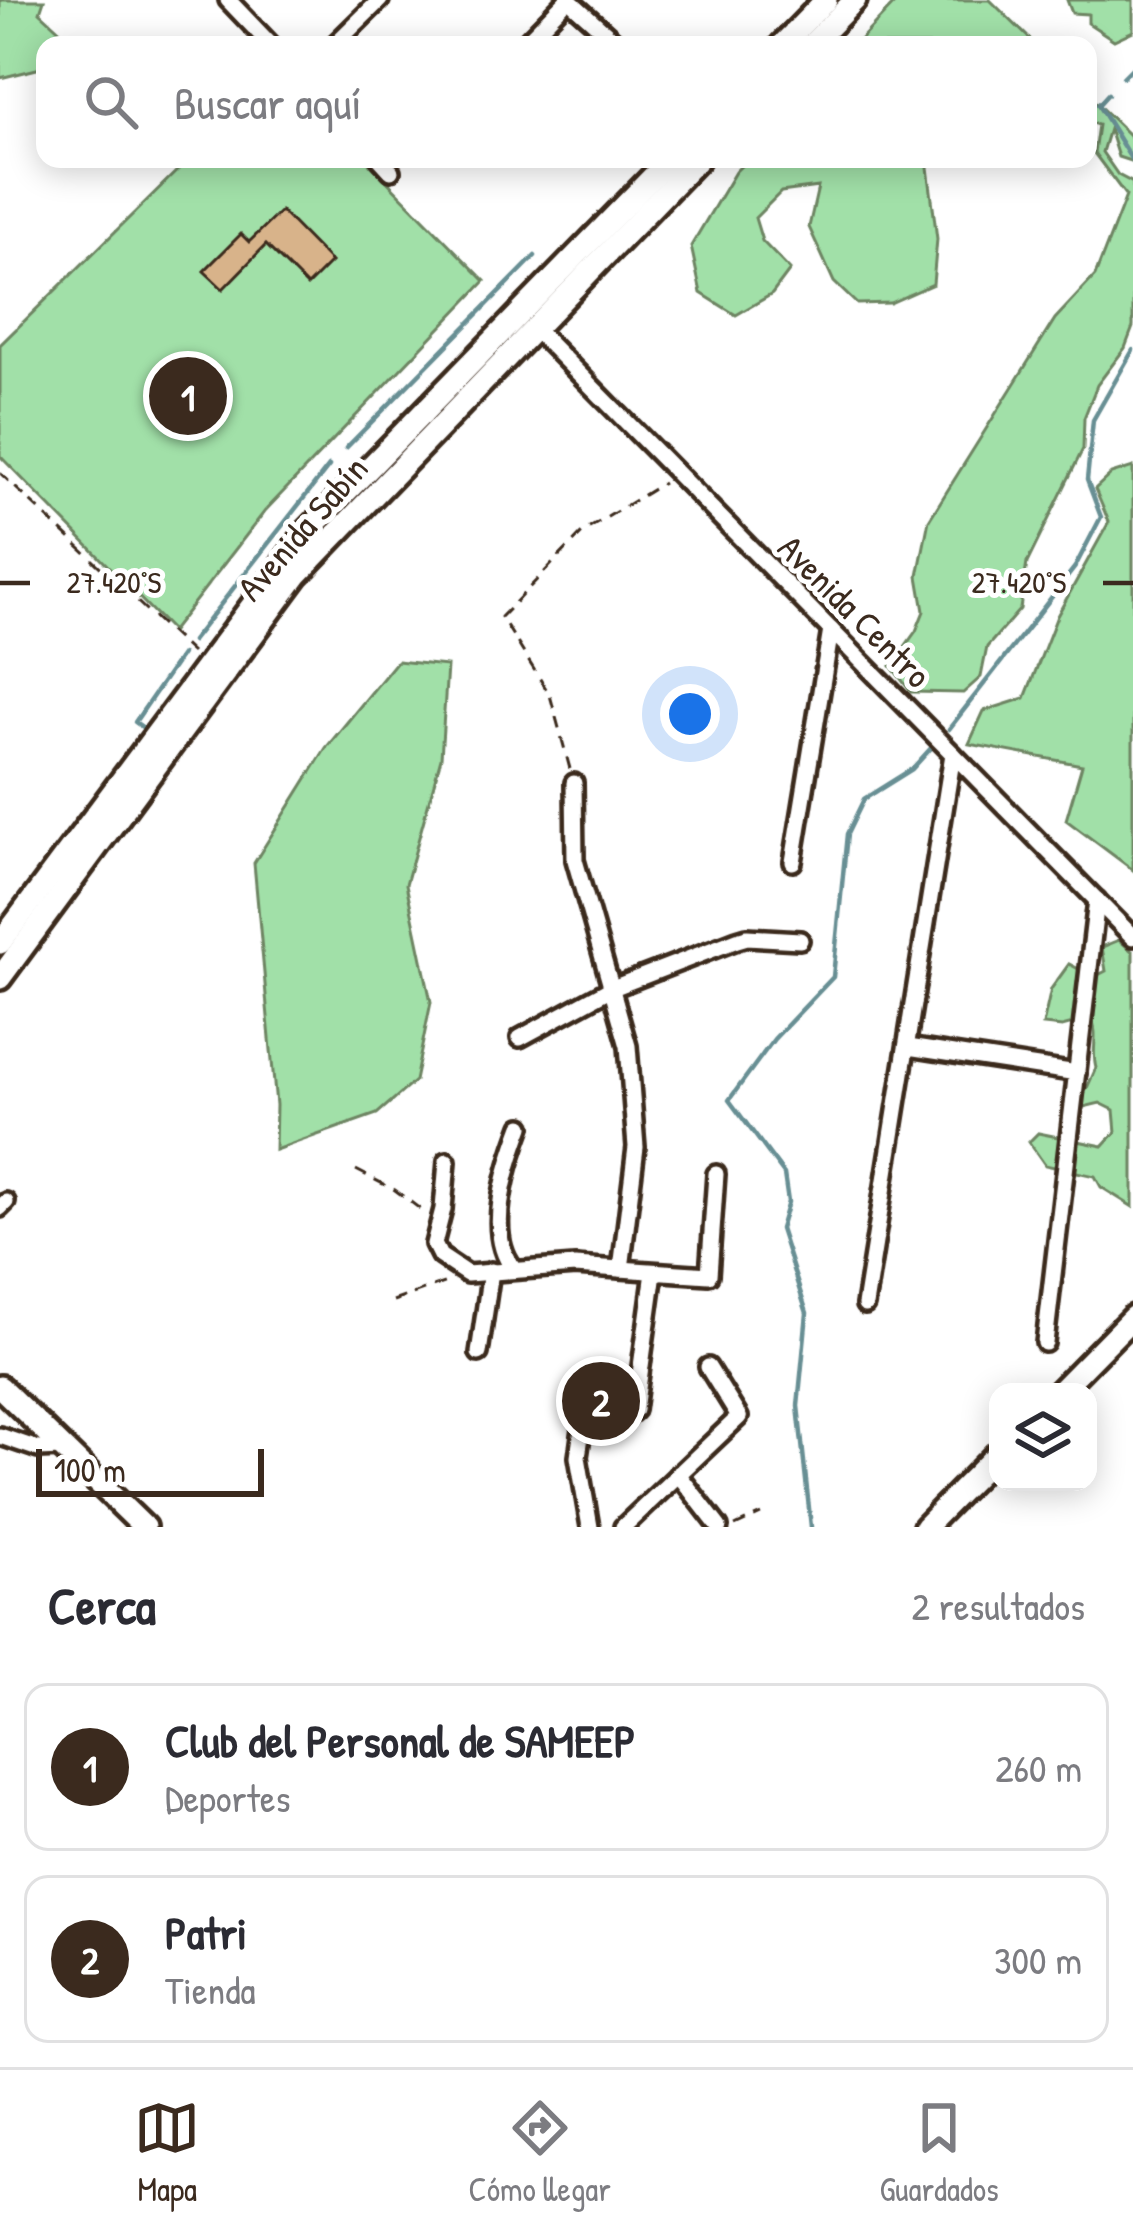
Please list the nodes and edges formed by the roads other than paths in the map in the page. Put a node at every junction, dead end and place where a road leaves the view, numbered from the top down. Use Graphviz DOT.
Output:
graph roads {
  1 [pos="228,0"];
  2 [pos="380,0"];
  3 [pos="568,0"];
  4 [pos="826,0"];
  5 [pos="856,0"];
  6 [pos="263,36"];
  7 [pos="343,36"];
  8 [pos="532,36"];
  9 [pos="609,36"];
  10 [pos="791,36"];
  11 [pos="820,36"];
  12 [pos="661,168"];
  13 [pos="689,168"];
  14 [pos="534,328"];
  15 [pos="830,629"];
  16 [pos="953,754"];
  17 [pos="574,782"];
  18 [pos="793,862"];
  19 [pos="1097,900"];
  20 [pos="1133,937"];
  21 [pos="800,940"];
  22 [pos="0,943"];
  23 [pos="0,978"];
  24 [pos="610,989"];
  25 [pos="520,1038"];
  26 [pos="908,1048"];
  27 [pos="1077,1073"];
  28 [pos="522,1126"];
  29 [pos="447,1161"];
  30 [pos="716,1174"];
  31 [pos="513,1268"];
  32 [pos="621,1269"];
  33 [pos="491,1271"];
  34 [pos="654,1272"];
  35 [pos="865,1305"];
  36 [pos="1133,1317"];
  37 [pos="1046,1343"];
  38 [pos="479,1353"];
  39 [pos="708,1367"];
  40 [pos="1068,1383"];
  41 [pos="0,1388"];
  42 [pos="0,1436"];
  43 [pos="61,1448"];
  44 [pos="989,1462"];
  45 [pos="677,1474"];
  46 [pos="144,1527"];
  47 [pos="590,1527"];
  48 [pos="622,1527"];
  49 [pos="719,1527"];
  50 [pos="925,1527"];
  1 -- 6 [label="street"];
  2 -- 7 [label="street"];
  3 -- 8 [label="street"];
  3 -- 9 [label="street"];
  4 -- 10 [label="main road"];
  5 -- 11 [label="main road"];
  12 -- 22 [label="main road, Avenida Sabín"];
  13 -- 14 [label="main road, Avenida Sabín"];
  14 -- 15 [label="street, Avenida Centro"];
  14 -- 23 [label="main road, Avenida Sabín"];
  15 -- 16 [label="street, Avenida Centro"];
  15 -- 18 [label="street"];
  16 -- 19 [label="street, Avenida Centro"];
  16 -- 26 [label="street"];
  17 -- 24 [label="street"];
  19 -- 20 [label="street, Avenida Centro"];
  19 -- 27 [label="street"];
  21 -- 24 [label="street"];
  24 -- 25 [label="street"];
  24 -- 32 [label="street"];
  26 -- 27 [label="street"];
  26 -- 35 [label="street"];
  27 -- 37 [label="street"];
  28 -- 31 [label="street"];
  29 -- 33 [label="street"];
  30 -- 34 [label="street"];
  31 -- 32 [label="street"];
  31 -- 33 [label="street"];
  32 -- 34 [label="street"];
  33 -- 38 [label="street"];
  34 -- 47 [label="street"];
  36 -- 40 [label="main road"];
  39 -- 45 [label="street"];
  41 -- 43 [label="main road"];
  42 -- 43 [label="street"];
  43 -- 46 [label="main road"];
  44 -- 50 [label="main road"];
  45 -- 48 [label="street"];
  45 -- 49 [label="street"];
}
